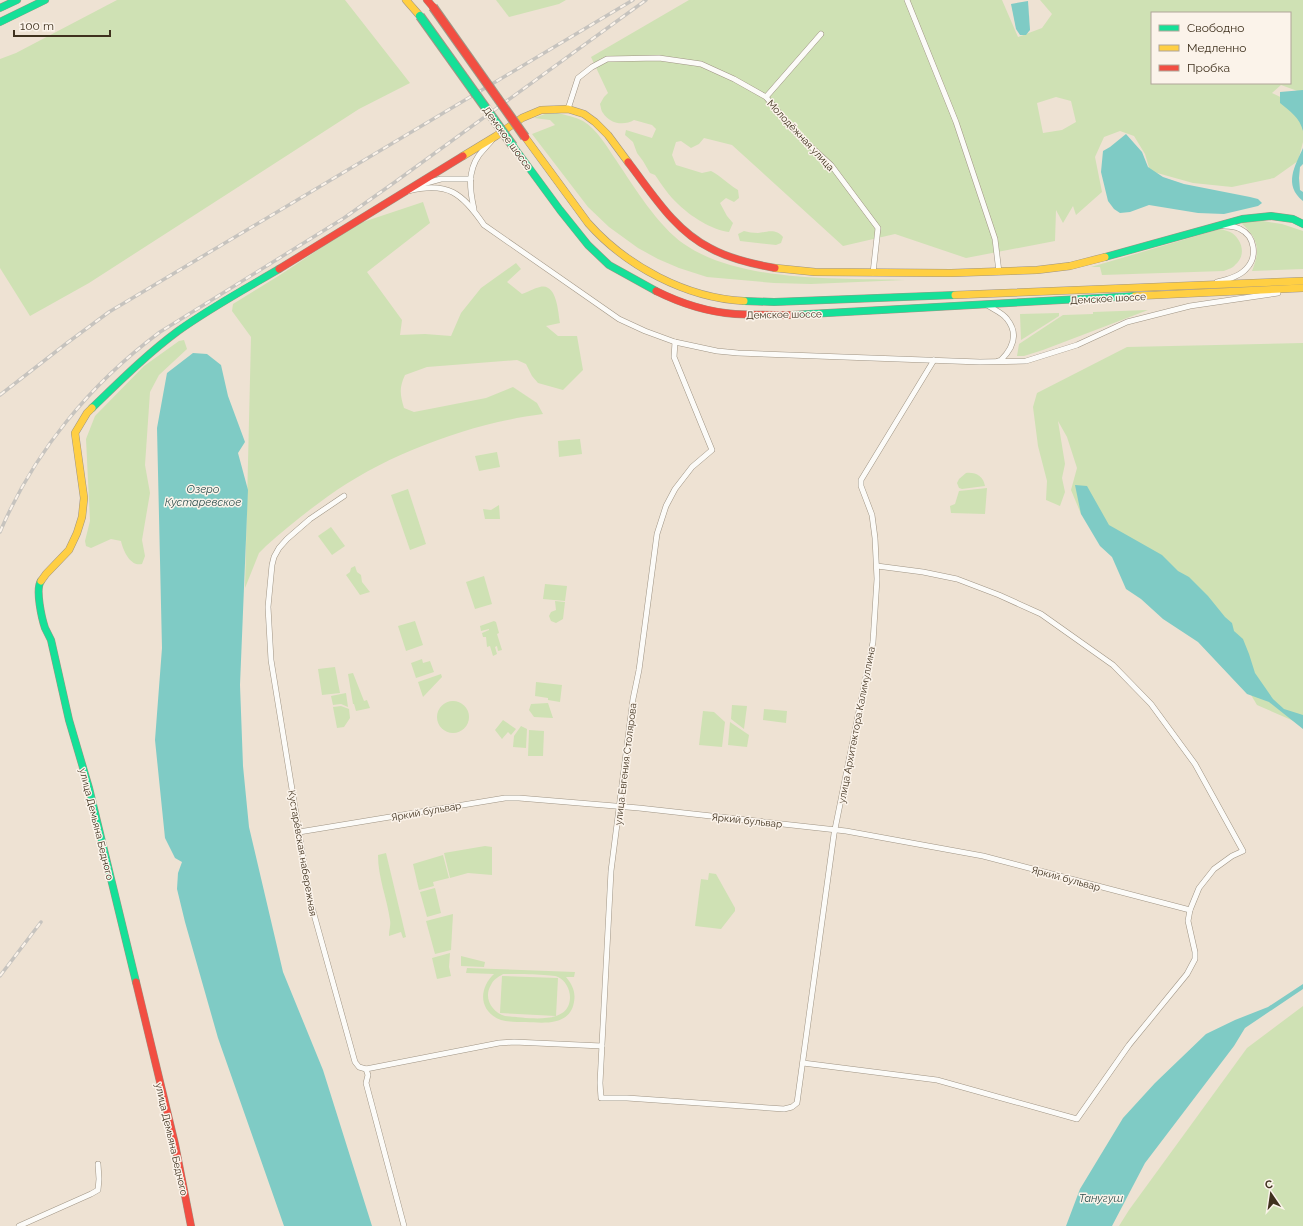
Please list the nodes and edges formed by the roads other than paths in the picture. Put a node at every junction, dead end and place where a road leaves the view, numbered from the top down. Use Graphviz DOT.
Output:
graph roads {
  1 [pos="17,0"];
  2 [pos="45,0"];
  3 [pos="406,0"];
  4 [pos="427,0"];
  5 [pos="907,0"];
  6 [pos="0,8"];
  7 [pos="0,22"];
  8 [pos="821,34"];
  9 [pos="766,97"];
  10 [pos="568,109"];
  11 [pos="496,136"];
  12 [pos="471,179"];
  13 [pos="402,193"];
  14 [pos="474,210"];
  15 [pos="1303,224"];
  16 [pos="1217,226"];
  17 [pos="999,272"];
  18 [pos="873,273"];
  19 [pos="1303,281"];
  20 [pos="1186,286"];
  21 [pos="1303,289"];
  22 [pos="987,304"];
  23 [pos="675,342"];
  24 [pos="934,360"];
  25 [pos="980,362"];
  26 [pos="344,496"];
  27 [pos="877,566"];
  28 [pos="620,806"];
  29 [pos="835,830"];
  30 [pos="299,832"];
  31 [pos="1190,910"];
  32 [pos="602,1046"];
  33 [pos="803,1063"];
  34 [pos="366,1068"];
  35 [pos="792,1107"];
  36 [pos="98,1164"];
  37 [pos="19,1226"];
  38 [pos="192,1226"];
  39 [pos="404,1226"];
  1 -- 6 [label="street"];
  2 -- 7 [label="street"];
  3 -- 22 [label="street, Демское шоссе, bridge"];
  4 -- 20 [label="street, Демское шоссе, bridge"];
  5 -- 17 [label="street"];
  8 -- 9 [label="street"];
  9 -- 10 [label="street, Молодёжная улица"];
  9 -- 18 [label="street, Молодёжная улица"];
  10 -- 11 [label="street"];
  10 -- 18 [label="street"];
  11 -- 12 [label="street"];
  11 -- 13 [label="street"];
  12 -- 13 [label="street"];
  12 -- 14 [label="street"];
  13 -- 14 [label="street"];
  13 -- 38 [label="street, улица Демьяна Бедного"];
  14 -- 23 [label="street"];
  15 -- 16 [label="street"];
  16 -- 17 [label="street"];
  16 -- 20 [label="street"];
  17 -- 18 [label="street"];
  19 -- 20 [label="street, Демское шоссе"];
  21 -- 22 [label="street, Демское шоссе"];
  21 -- 25 [label="street"];
  22 -- 25 [label="street"];
  23 -- 24 [label="street"];
  23 -- 28 [label="street, улица Евгения Столярова"];
  24 -- 25 [label="street"];
  24 -- 27 [label="street, улица Архитектора Калимуллина"];
  26 -- 30 [label="street, Кустарёвская набережная"];
  27 -- 29 [label="street, улица Архитектора Калимуллина"];
  27 -- 31 [label="street"];
  28 -- 29 [label="street, Яркий бульвар"];
  28 -- 30 [label="street, Яркий бульвар"];
  28 -- 32 [label="street, улица Евгения Столярова"];
  29 -- 31 [label="street, Яркий бульвар"];
  29 -- 33 [label="street, улица Архитектора Калимуллина"];
  30 -- 34 [label="street, Кустарёвская набережная"];
  31 -- 33 [label="street"];
  32 -- 34 [label="street"];
  32 -- 35 [label="street, улица Евгения Столярова"];
  33 -- 35 [label="street, улица Архитектора Калимуллина"];
  34 -- 39 [label="street"];
  36 -- 37 [label="street"];
}
